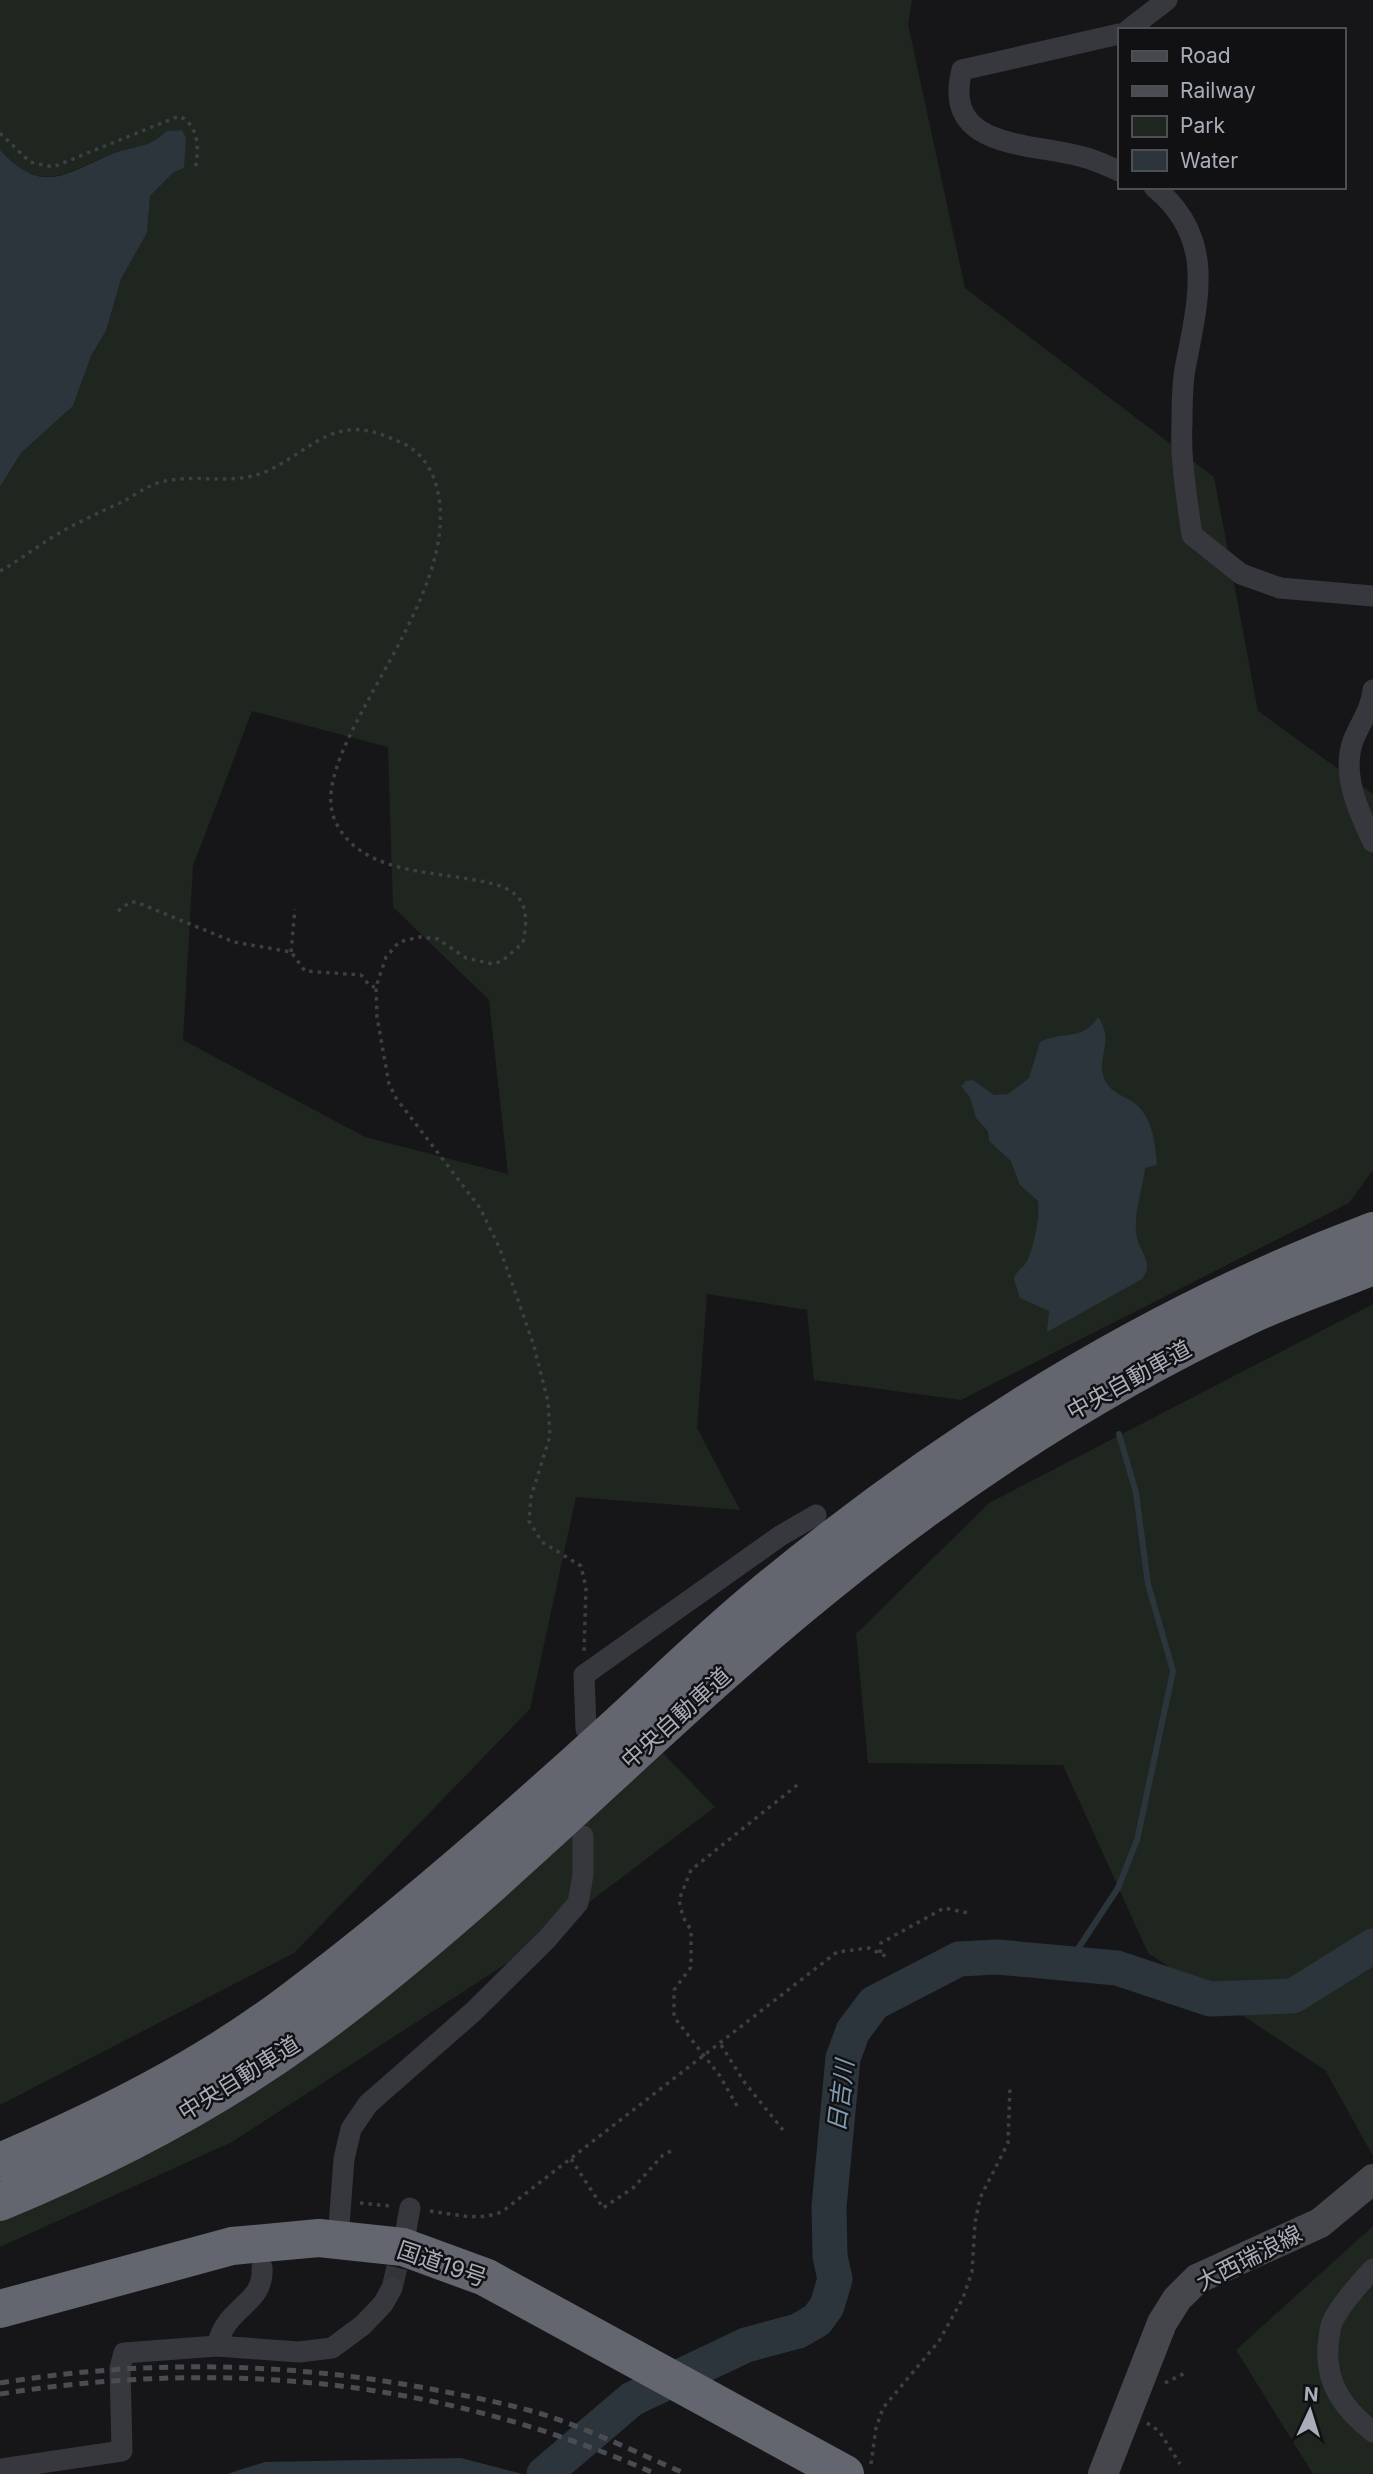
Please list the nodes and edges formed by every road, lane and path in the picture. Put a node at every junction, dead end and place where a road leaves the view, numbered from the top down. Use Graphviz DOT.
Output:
graph roads {
  1 [pos="1167,0"];
  2 [pos="1131,28"];
  3 [pos="1118,34"];
  4 [pos="0,133"];
  5 [pos="195,170"];
  6 [pos="1118,171"];
  7 [pos="1156,189"];
  8 [pos="0,571"];
  9 [pos="1373,596"];
  10 [pos="1373,690"];
  11 [pos="1373,842"];
  12 [pos="295,909"];
  13 [pos="118,911"];
  14 [pos="291,952"];
  15 [pos="376,987"];
  16 [pos="1373,1231"];
  17 [pos="1373,1266"];
  18 [pos="816,1515"];
  19 [pos="584,1675"];
  20 [pos="586,1729"];
  21 [pos="801,1782"];
  22 [pos="583,1836"];
  23 [pos="968,1913"];
  24 [pos="880,1953"];
  25 [pos="889,1958"];
  26 [pos="721,2045"];
  27 [pos="705,2057"];
  28 [pos="1010,2087"];
  29 [pos="737,2106"];
  30 [pos="783,2130"];
  31 [pos="675,2149"];
  32 [pos="571,2159"];
  33 [pos="0,2162"];
  34 [pos="1373,2179"];
  35 [pos="341,2201"];
  36 [pos="0,2202"];
  37 [pos="410,2208"];
  38 [pos="405,2235"];
  39 [pos="338,2239"];
  40 [pos="262,2267"];
  41 [pos="1373,2269"];
  42 [pos="392,2288"];
  43 [pos="0,2309"];
  44 [pos="0,2334"];
  45 [pos="218,2346"];
  46 [pos="632,2369"];
  47 [pos="686,2397"];
  48 [pos="1127,2412"];
  49 [pos="1373,2432"];
  50 [pos="1180,2464"];
  51 [pos="0,2469"];
  52 [pos="857,2471"];
  53 [pos="798,2474"];
  54 [pos="1103,2474"];
  1 -- 2 [label="street"];
  3 -- 6 [label="street"];
  4 -- 5 [label="path"];
  7 -- 9 [label="street"];
  8 -- 15 [label="path"];
  10 -- 11 [label="street"];
  12 -- 14 [label="path"];
  13 -- 14 [label="path"];
  14 -- 15 [label="path"];
  15 -- 19 [label="path"];
  16 -- 33 [label="highway, 中央自動車道"];
  17 -- 36 [label="highway, 中央自動車道"];
  18 -- 19 [label="street"];
  19 -- 20 [label="street"];
  21 -- 27 [label="path"];
  22 -- 35 [label="street"];
  23 -- 24 [label="path"];
  24 -- 25 [label="path"];
  24 -- 26 [label="path"];
  26 -- 27 [label="path"];
  26 -- 30 [label="path"];
  27 -- 29 [label="path"];
  27 -- 32 [label="path"];
  28 -- 52 [label="path"];
  31 -- 32 [label="path"];
  32 -- 37 [label="path"];
  34 -- 48 [label="main road, 大西瑞浪線"];
  35 -- 37 [label="path"];
  35 -- 39 [label="street"];
  37 -- 38 [label="street"];
  39 -- 43 [label="highway, 国道19号"];
  39 -- 46 [label="highway, 国道19号"];
  40 -- 44 [label="highway, 国道19号"];
  40 -- 45 [label="street"];
  40 -- 46 [label="highway, 国道19号"];
  41 -- 49 [label="street"];
  42 -- 45 [label="street"];
  45 -- 51 [label="street"];
  46 -- 47 [label="highway, 国道19号"];
  47 -- 52 [label="highway, 国道19号"];
  47 -- 53 [label="highway, 国道19号"];
  48 -- 50 [label="path"];
  48 -- 54 [label="main road, 大西瑞浪線"];
}
